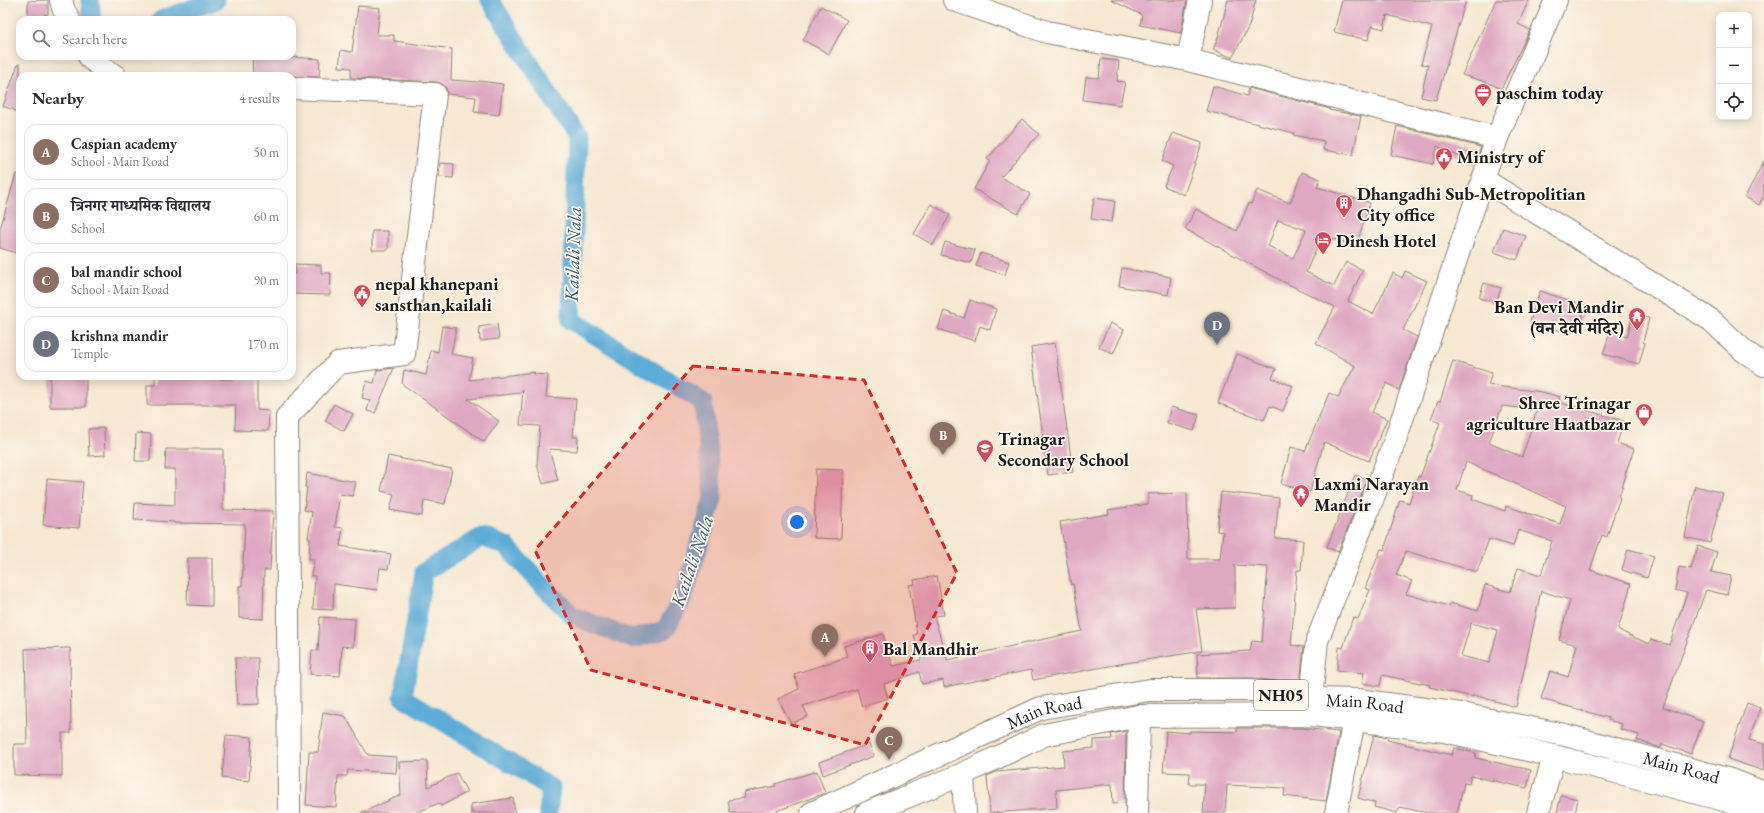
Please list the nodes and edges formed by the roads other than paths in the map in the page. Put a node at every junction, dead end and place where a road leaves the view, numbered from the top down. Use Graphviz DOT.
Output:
graph roads {
  1 [pos="61,0"];
  2 [pos="954,0"];
  3 [pos="1200,0"];
  4 [pos="1556,0"];
  5 [pos="67,16"];
  6 [pos="92,60"];
  7 [pos="1188,60"];
  8 [pos="109,72"];
  9 [pos="296,88"];
  10 [pos="1497,138"];
  11 [pos="1484,180"];
  12 [pos="1764,365"];
  13 [pos="1312,707"];
  14 [pos="1139,716"];
  15 [pos="1354,720"];
  16 [pos="1554,756"];
  17 [pos="963,774"];
  18 [pos="1764,793"];
  19 [pos="1727,807"];
  20 [pos="289,813"];
  21 [pos="812,813"];
  22 [pos="868,813"];
  23 [pos="965,813"];
  24 [pos="1137,813"];
  25 [pos="1336,813"];
  26 [pos="1538,813"];
  27 [pos="1758,813"];
  1 -- 5 [label="street"];
  2 -- 7 [label="street"];
  3 -- 7 [label="street"];
  4 -- 10 [label="street"];
  6 -- 8 [label="street"];
  7 -- 10 [label="street"];
  9 -- 20 [label="street"];
  10 -- 11 [label="street"];
  11 -- 12 [label="street"];
  11 -- 13 [label="street"];
  13 -- 14 [label="street, Main Road / NH05"];
  13 -- 15 [label="street, Main Road / NH05"];
  13 -- 18 [label="street, Main Road / NH05"];
  13 -- 21 [label="street, Main Road / NH05"];
  14 -- 17 [label="street, Main Road / NH05"];
  14 -- 24 [label="street"];
  15 -- 16 [label="street, Main Road / NH05"];
  15 -- 25 [label="street"];
  16 -- 19 [label="street, Main Road / NH05"];
  16 -- 26 [label="street"];
  17 -- 22 [label="street, Main Road / NH05"];
  17 -- 23 [label="street"];
  19 -- 27 [label="street, Main Road / NH05"];
}
